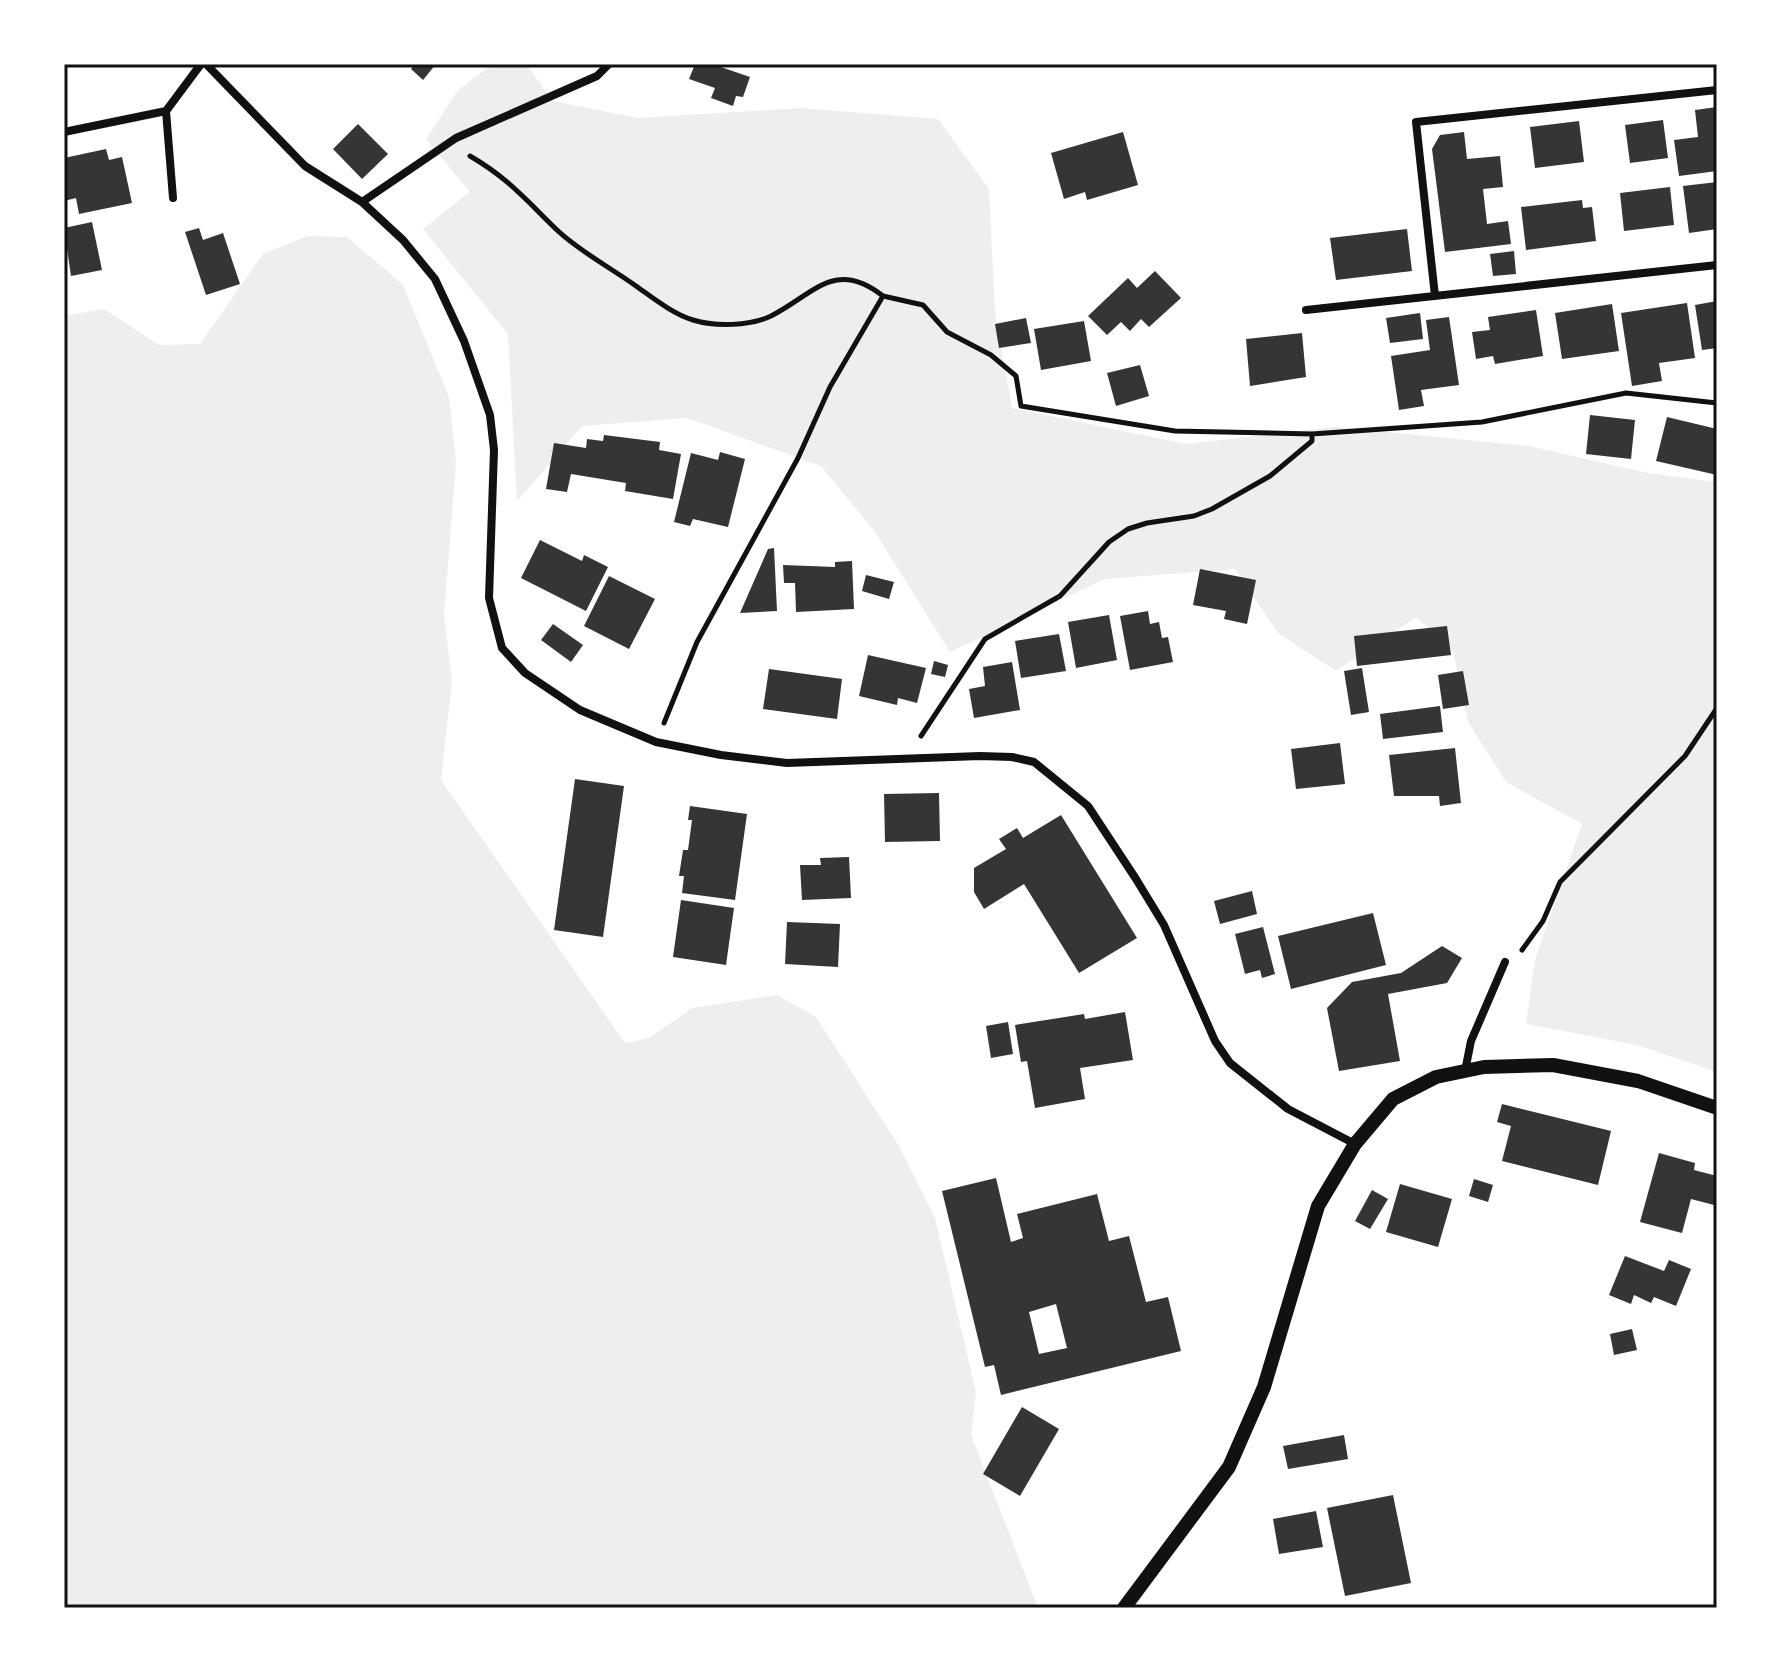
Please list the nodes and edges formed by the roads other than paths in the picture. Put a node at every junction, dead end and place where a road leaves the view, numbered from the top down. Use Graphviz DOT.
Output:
graph roads {
  1 [pos="204,64"];
  2 [pos="609,64"];
  3 [pos="1717,90"];
  4 [pos="166,111"];
  5 [pos="64,132"];
  6 [pos="173,198"];
  7 [pos="362,202"];
  8 [pos="1717,265"];
  9 [pos="1435,296"];
  10 [pos="1306,310"];
  11 [pos="1505,962"];
  12 [pos="1465,1071"];
  13 [pos="1717,1108"];
  14 [pos="1355,1144"];
  15 [pos="1124,1608"];
  1 -- 4 [label="street"];
  1 -- 7 [label="street"];
  2 -- 7 [label="street"];
  3 -- 9 [label="street"];
  4 -- 5 [label="street"];
  4 -- 6 [label="street"];
  7 -- 14 [label="street"];
  8 -- 9 [label="street"];
  9 -- 10 [label="street"];
  11 -- 12 [label="street"];
  12 -- 13 [label="street"];
  12 -- 14 [label="street"];
  14 -- 15 [label="street"];
}
